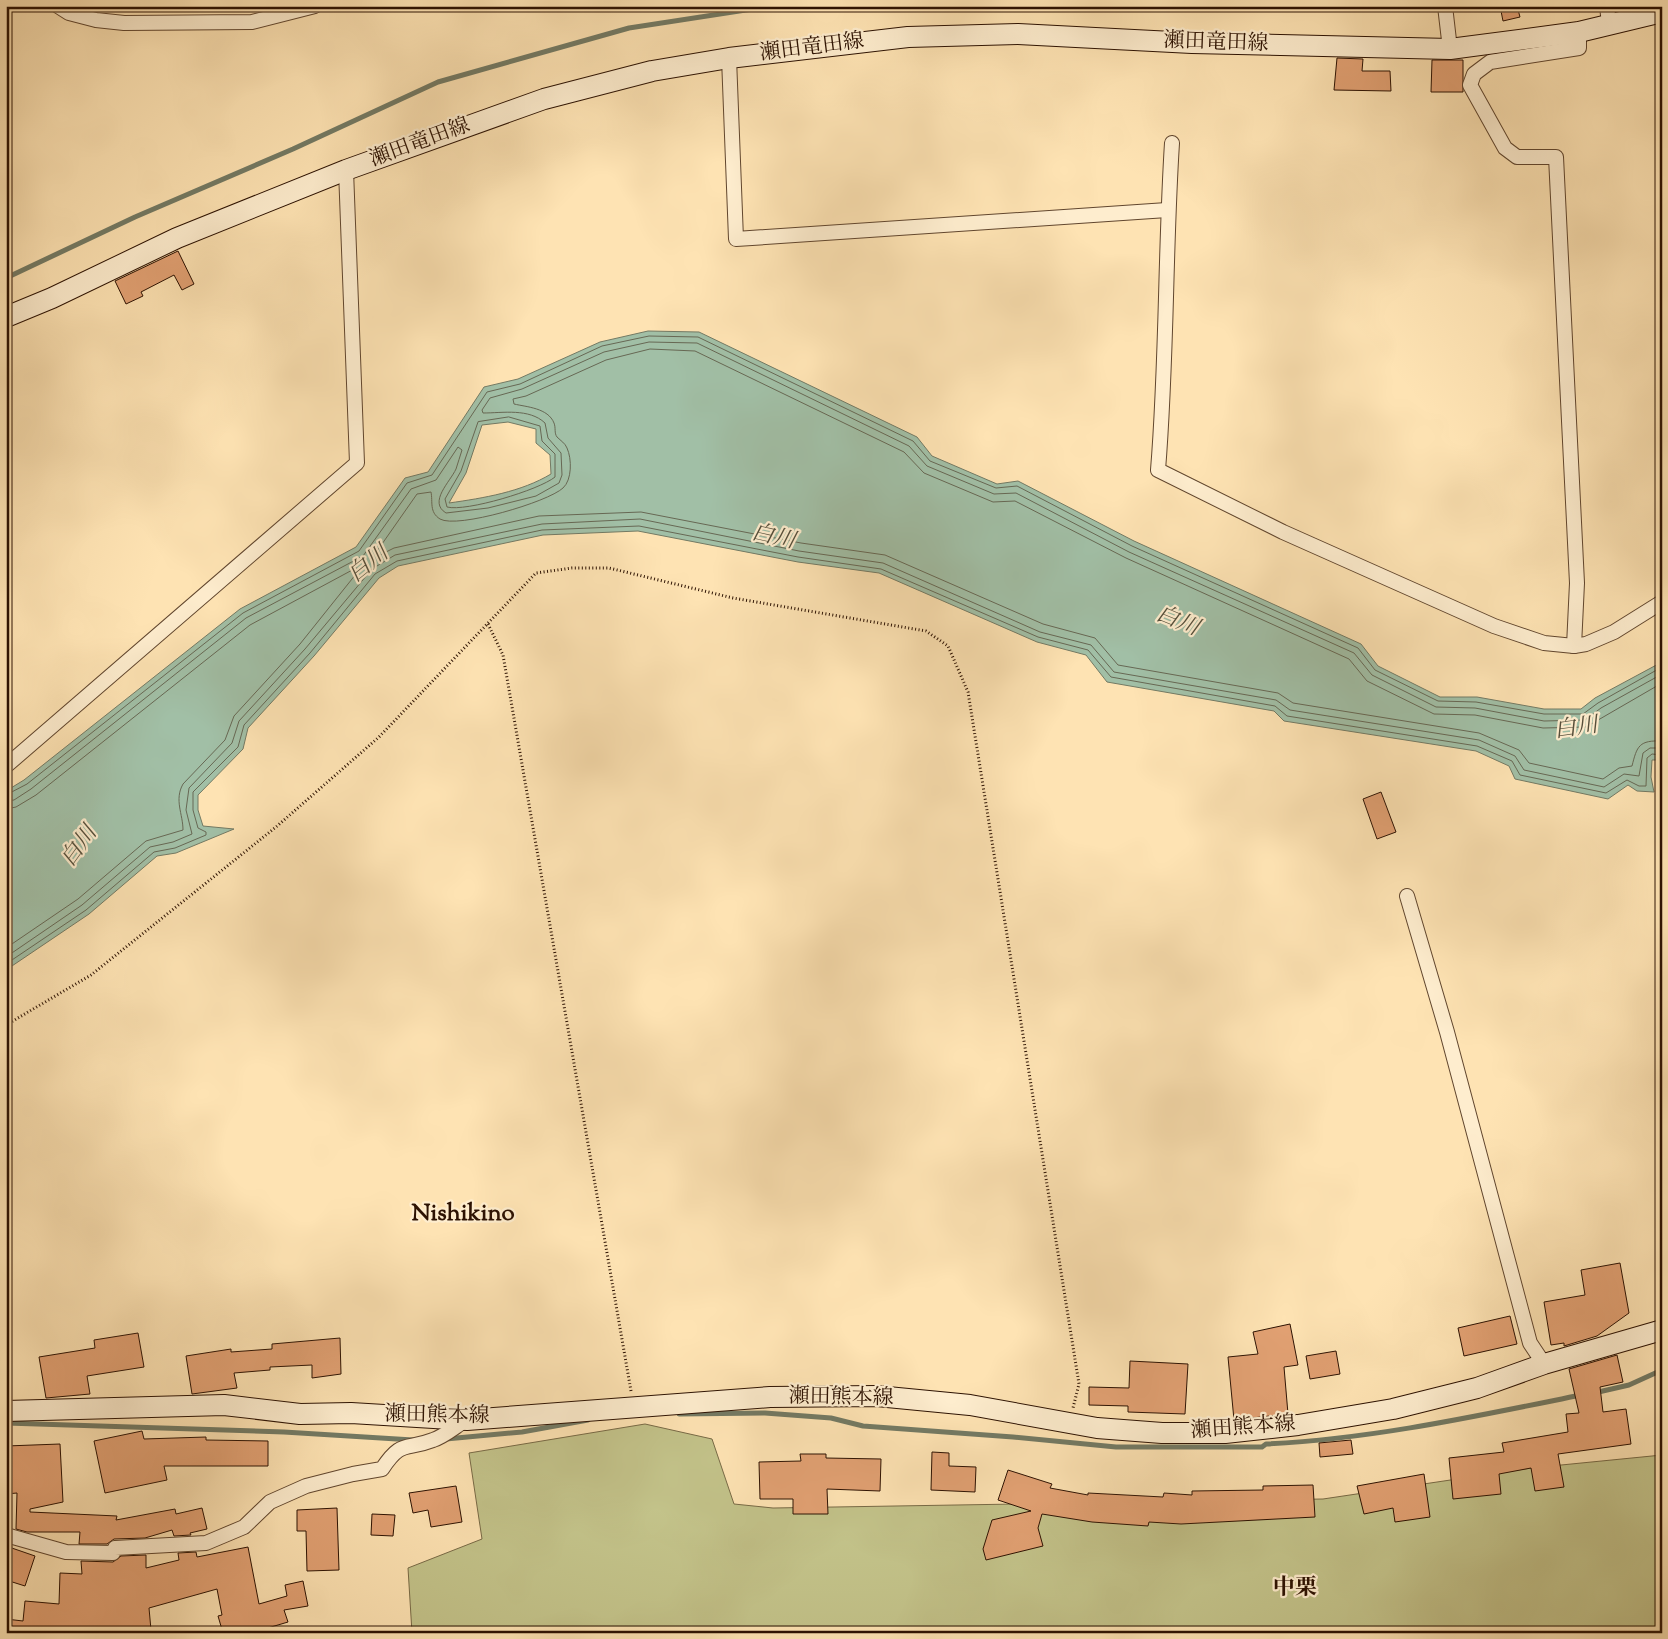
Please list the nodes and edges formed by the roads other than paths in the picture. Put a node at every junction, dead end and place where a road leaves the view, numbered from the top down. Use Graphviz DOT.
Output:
graph roads {
  1 [pos="58,6"];
  2 [pos="315,6"];
  3 [pos="1445,6"];
  4 [pos="1662,12"];
  5 [pos="1608,15"];
  6 [pos="1578,32"];
  7 [pos="1450,49"];
  8 [pos="729,58"];
  9 [pos="1172,143"];
  10 [pos="346,170"];
  11 [pos="1167,210"];
  12 [pos="6,317"];
  13 [pos="1662,602"];
  14 [pos="1574,646"];
  15 [pos="6,766"];
  16 [pos="1407,896"];
  17 [pos="1662,1330"];
  18 [pos="1544,1364"];
  19 [pos="6,1411"];
  20 [pos="467,1420"];
  21 [pos="6,1536"];
  1 -- 2 [label="street"];
  3 -- 7 [label="street"];
  4 -- 5 [label="main road, 瀬田竜田線"];
  5 -- 6 [label="main road, 瀬田竜田線"];
  6 -- 7 [label="main road, 瀬田竜田線"];
  6 -- 14 [label="street"];
  7 -- 8 [label="main road, 瀬田竜田線"];
  8 -- 10 [label="main road, 瀬田竜田線"];
  8 -- 11 [label="street"];
  9 -- 11 [label="street"];
  10 -- 12 [label="main road, 瀬田竜田線"];
  10 -- 15 [label="street"];
  11 -- 14 [label="street"];
  13 -- 14 [label="street"];
  16 -- 18 [label="street"];
  17 -- 18 [label="main road, 瀬田熊本線"];
  18 -- 20 [label="main road, 瀬田熊本線"];
  19 -- 20 [label="main road, 瀬田熊本線"];
  20 -- 21 [label="street"];
}
